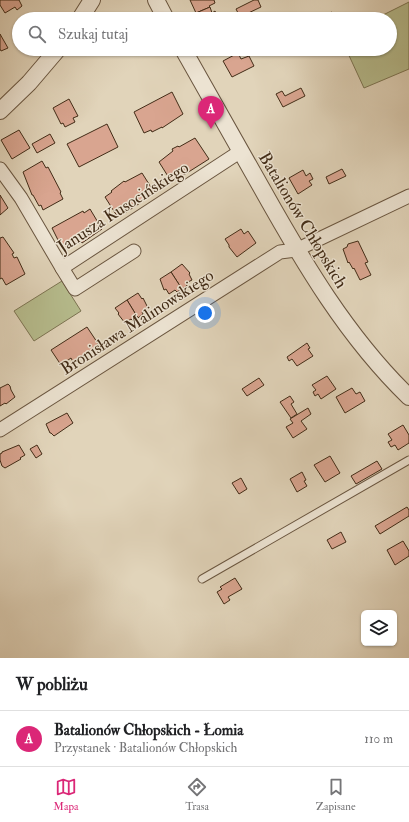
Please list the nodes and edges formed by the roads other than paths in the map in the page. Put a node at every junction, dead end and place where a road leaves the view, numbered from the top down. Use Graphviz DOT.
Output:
graph roads {
  1 [pos="92,0"];
  2 [pos="156,0"];
  3 [pos="84,12"];
  4 [pos="162,12"];
  5 [pos="52,56"];
  6 [pos="187,56"];
  7 [pos="0,111"];
  8 [pos="241,152"];
  9 [pos="0,169"];
  10 [pos="409,196"];
  11 [pos="296,250"];
  12 [pos="134,251"];
  13 [pos="62,268"];
  14 [pos="409,397"];
  15 [pos="0,430"];
  16 [pos="409,460"];
  17 [pos="202,579"];
  1 -- 3 [label="street"];
  2 -- 4 [label="street"];
  5 -- 7 [label="street"];
  6 -- 8 [label="street, Batalionów Chłopskich"];
  8 -- 11 [label="street, Batalionów Chłopskich"];
  8 -- 13 [label="street, Janusza Kusocińskiego"];
  9 -- 13 [label="street, Janusza Kusocińskiego"];
  10 -- 11 [label="street, Bronisława Malinowskiego"];
  11 -- 14 [label="street, Batalionów Chłopskich"];
  11 -- 15 [label="street, Bronisława Malinowskiego"];
  12 -- 13 [label="street"];
  16 -- 17 [label="lane"];
}
